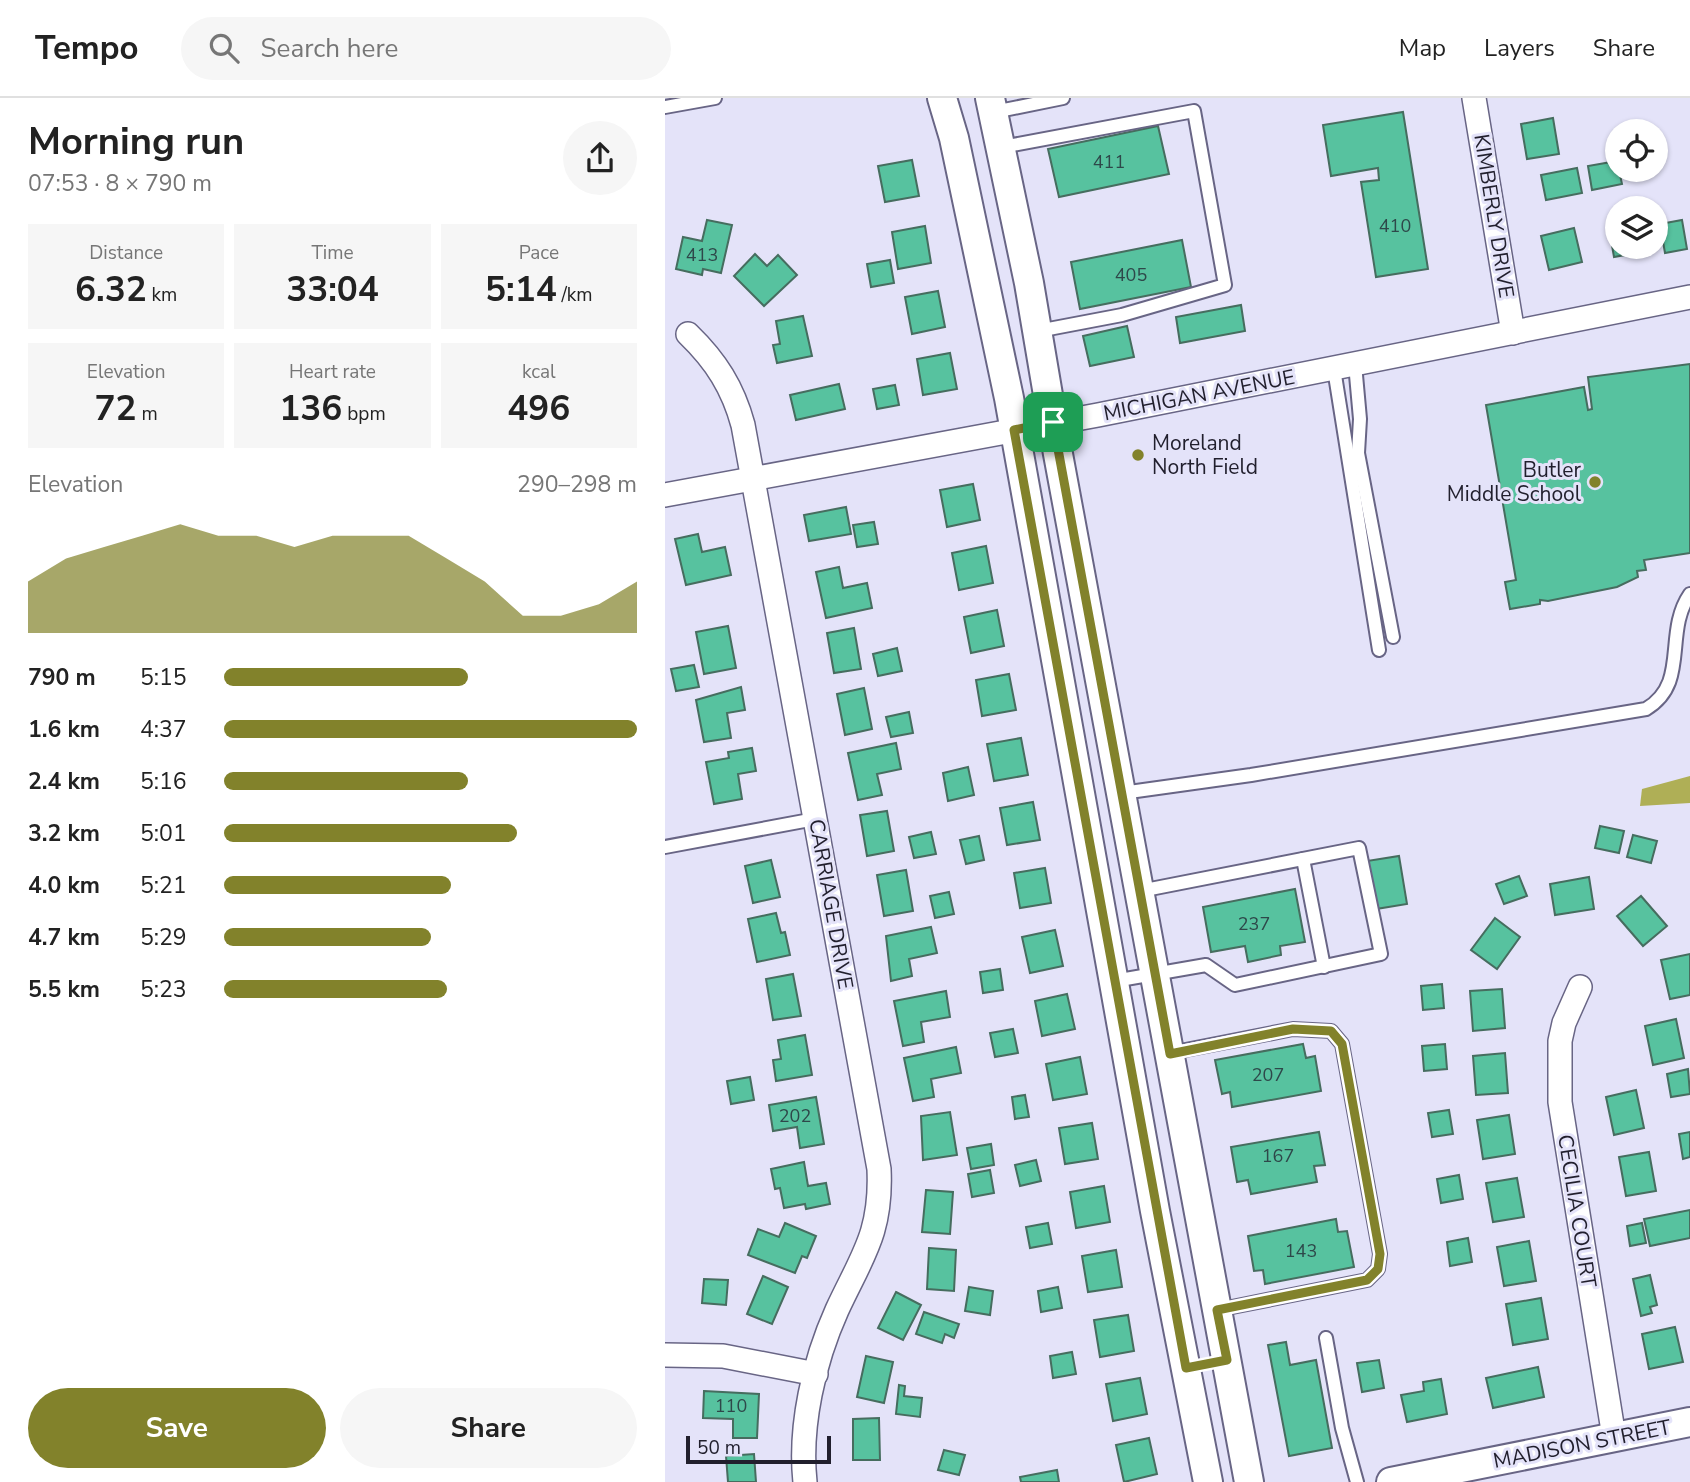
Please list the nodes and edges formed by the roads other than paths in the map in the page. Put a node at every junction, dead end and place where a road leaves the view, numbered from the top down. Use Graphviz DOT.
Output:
graph roads {
  1 [pos="715,98"];
  2 [pos="942,98"];
  3 [pos="1063,98"];
  4 [pos="1474,98"];
  5 [pos="992,105"];
  6 [pos="665,107"];
  7 [pos="1002,147"];
  8 [pos="1690,297"];
  9 [pos="991,312"];
  10 [pos="1036,318"];
  11 [pos="1513,333"];
  12 [pos="688,334"];
  13 [pos="1344,366"];
  14 [pos="1053,422"];
  15 [pos="1014,430"];
  16 [pos="754,479"];
  17 [pos="665,495"];
  18 [pos="1077,555"];
  19 [pos="1038,562"];
  20 [pos="1690,594"];
  21 [pos="1393,637"];
  22 [pos="1379,650"];
  23 [pos="1122,793"];
  24 [pos="815,819"];
  25 [pos="665,848"];
  26 [pos="1303,859"];
  27 [pos="1140,891"];
  28 [pos="1324,967"];
  29 [pos="1156,974"];
  30 [pos="1114,981"];
  31 [pos="1580,988"];
  32 [pos="1170,1054"];
  33 [pos="1217,1310"];
  34 [pos="1325,1338"];
  35 [pos="665,1355"];
  36 [pos="1227,1360"];
  37 [pos="1186,1368"];
  38 [pos="816,1374"];
  39 [pos="1690,1422"];
  40 [pos="1613,1437"];
  41 [pos="805,1482"];
  42 [pos="1208,1482"];
  43 [pos="1249,1482"];
  44 [pos="1357,1482"];
  45 [pos="1391,1482"];
  1 -- 6 [label="lane"];
  2 -- 9 [label="street"];
  3 -- 5 [label="lane"];
  4 -- 11 [label="street, KIMBERLY DRIVE"];
  5 -- 7 [label="street"];
  7 -- 10 [label="street"];
  7 -- 10 [label="lane"];
  8 -- 11 [label="street, MICHIGAN AVENUE"];
  9 -- 10 [label="street"];
  9 -- 15 [label="street"];
  10 -- 14 [label="street"];
  11 -- 13 [label="street, MICHIGAN AVENUE"];
  12 -- 16 [label="street, CARRIAGE DRIVE"];
  13 -- 14 [label="street, MICHIGAN AVENUE"];
  13 -- 21 [label="lane"];
  13 -- 22 [label="lane"];
  14 -- 15 [label="street, MICHIGAN AVENUE"];
  14 -- 18 [label="street"];
  15 -- 16 [label="street, MICHIGAN AVENUE"];
  15 -- 19 [label="street"];
  16 -- 17 [label="street, MICHIGAN AVENUE"];
  16 -- 24 [label="street, CARRIAGE DRIVE"];
  18 -- 19 [label="street"];
  18 -- 23 [label="street"];
  19 -- 30 [label="street"];
  20 -- 23 [label="lane"];
  23 -- 27 [label="street"];
  24 -- 25 [label="lane"];
  24 -- 38 [label="street, CARRIAGE DRIVE"];
  26 -- 27 [label="lane"];
  26 -- 28 [label="lane"];
  26 -- 28 [label="lane"];
  27 -- 29 [label="street"];
  28 -- 29 [label="lane"];
  29 -- 30 [label="lane"];
  29 -- 32 [label="street"];
  30 -- 37 [label="street"];
  31 -- 40 [label="street, CECILIA COURT"];
  32 -- 33 [label="street"];
  32 -- 33 [label="lane"];
  33 -- 36 [label="street"];
  34 -- 44 [label="lane"];
  35 -- 38 [label="street"];
  36 -- 37 [label="street"];
  36 -- 43 [label="street"];
  37 -- 42 [label="street"];
  38 -- 41 [label="street, CARRIAGE DRIVE"];
  39 -- 40 [label="street, MADISON STREET"];
  40 -- 45 [label="street, MADISON STREET"];
}
